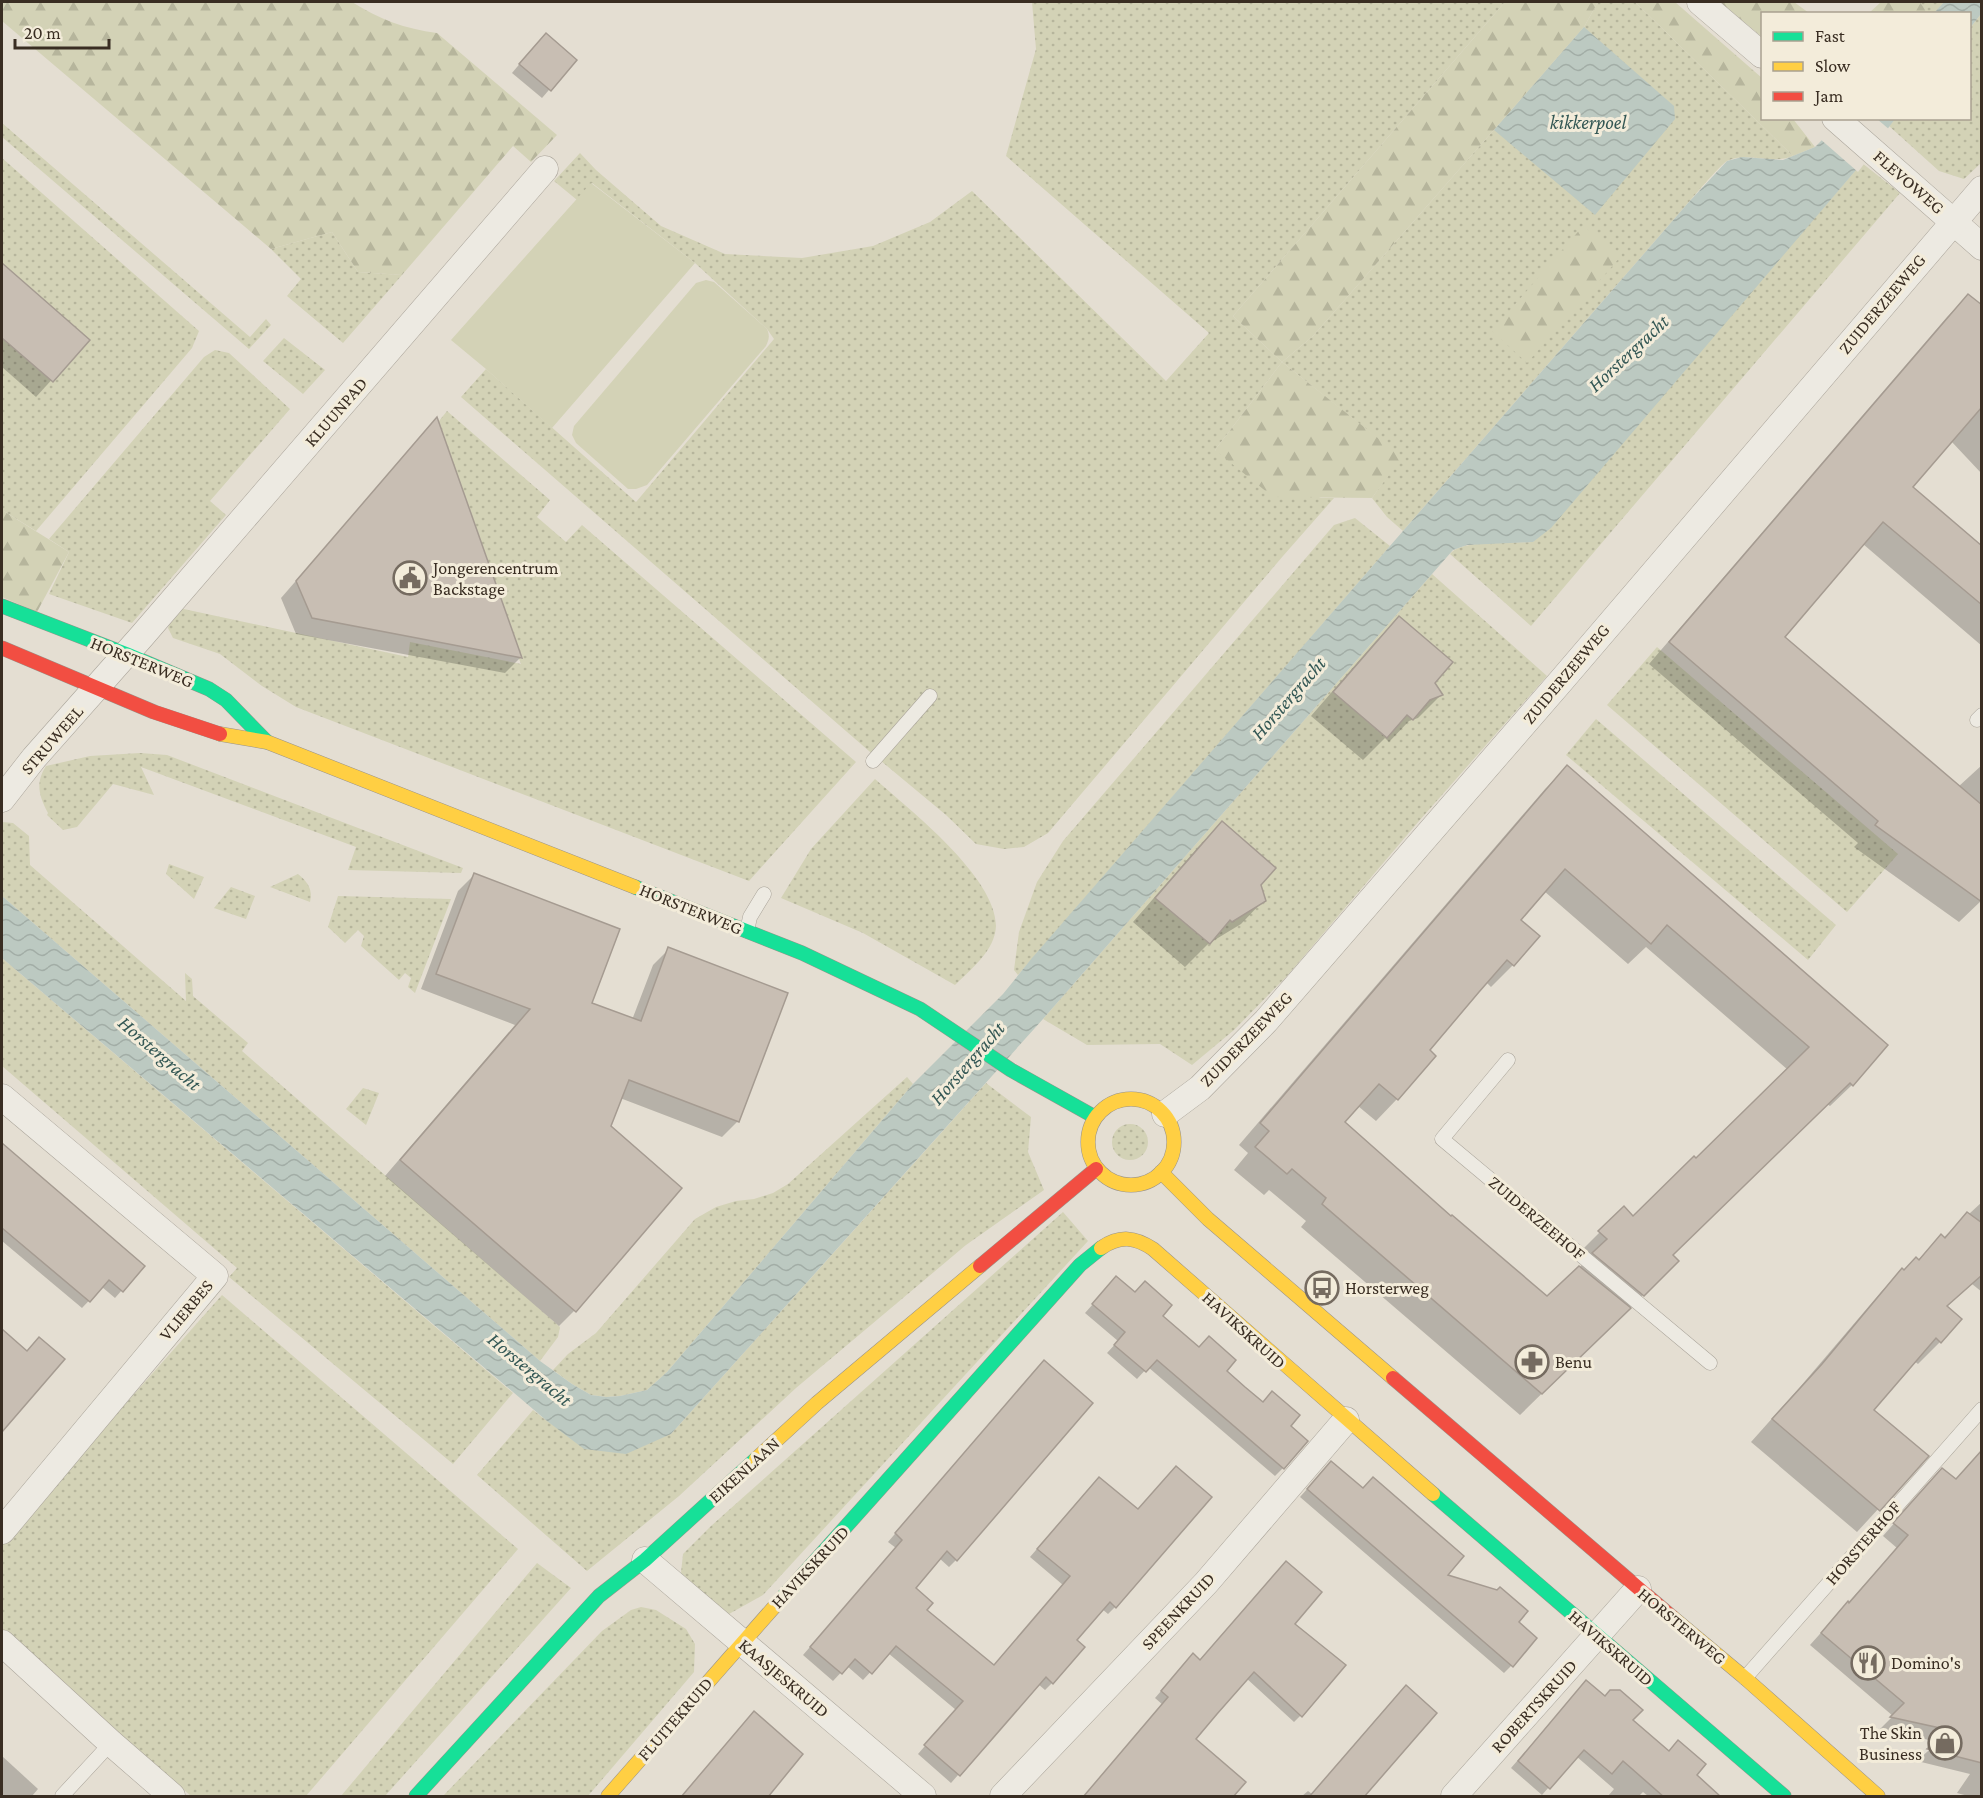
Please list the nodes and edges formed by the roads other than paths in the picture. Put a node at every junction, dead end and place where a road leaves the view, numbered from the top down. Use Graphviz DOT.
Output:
graph roads {
  1 [pos="1700,2"];
  2 [pos="1761,54"];
  3 [pos="1837,120"];
  4 [pos="545,169"];
  5 [pos="1982,189"];
  6 [pos="1953,221"];
  7 [pos="1982,246"];
  8 [pos="2,606"];
  9 [pos="2,648"];
  10 [pos="126,654"];
  11 [pos="96,688"];
  12 [pos="930,696"];
  13 [pos="267,742"];
  14 [pos="873,761"];
  15 [pos="4,792"];
  16 [pos="764,894"];
  17 [pos="747,931"];
  18 [pos="1508,1060"];
  19 [pos="2,1097"];
  20 [pos="1165,1114"];
  21 [pos="1095,1117"];
  22 [pos="1096,1169"];
  23 [pos="1161,1172"];
  24 [pos="1710,1363"];
  25 [pos="1982,1409"];
  26 [pos="1346,1420"];
  27 [pos="2,1531"];
  28 [pos="645,1560"];
  29 [pos="1638,1589"];
  30 [pos="1597,1636"];
  31 [pos="741,1642"];
  32 [pos="2,1643"];
  33 [pos="1744,1678"];
  34 [pos="111,1743"];
  35 [pos="62,1797"];
  36 [pos="172,1797"];
  37 [pos="416,1797"];
  38 [pos="608,1797"];
  39 [pos="923,1797"];
  40 [pos="1003,1797"];
  41 [pos="1454,1797"];
  42 [pos="1784,1797"];
  43 [pos="1878,1797"];
  1 -- 2 [label="street"];
  3 -- 6 [label="street, FLEVOWEG"];
  4 -- 10 [label="street, KLUUNPAD"];
  5 -- 6 [label="street, ZUIDERZEEWEG"];
  6 -- 7 [label="street, FLEVOWEG"];
  6 -- 20 [label="street, ZUIDERZEEWEG"];
  8 -- 10 [label="street, HORSTERWEG"];
  9 -- 11 [label="street, HORSTERWEG"];
  10 -- 11 [label="street, KLUUNPAD"];
  10 -- 13 [label="street, HORSTERWEG"];
  11 -- 13 [label="street, HORSTERWEG"];
  11 -- 15 [label="street, STRUWEEL"];
  12 -- 14 [label="lane"];
  13 -- 17 [label="street, HORSTERWEG"];
  16 -- 17 [label="lane"];
  17 -- 21 [label="street, HORSTERWEG"];
  18 -- 24 [label="lane, ZUIDERZEEHOF"];
  19 -- 27 [label="street, VLIERBES"];
  20 -- 21 [label="street"];
  20 -- 23 [label="street"];
  21 -- 22 [label="street"];
  22 -- 23 [label="street"];
  22 -- 28 [label="street, EIKENLAAN"];
  23 -- 29 [label="street, HORSTERWEG"];
  25 -- 33 [label="lane, HORSTERHOF"];
  26 -- 30 [label="street, HAVIKSKRUID"];
  26 -- 31 [label="street, HAVIKSKRUID"];
  26 -- 40 [label="street, SPEENKRUID"];
  28 -- 31 [label="street, KAASJESKRUID"];
  28 -- 37 [label="street, EIKENLAAN"];
  29 -- 30 [label="street, ROBERTSKRUID"];
  29 -- 33 [label="street, HORSTERWEG"];
  30 -- 41 [label="street, ROBERTSKRUID"];
  30 -- 42 [label="street, HAVIKSKRUID"];
  31 -- 38 [label="street, FLUITEKRUID"];
  31 -- 39 [label="street, KAASJESKRUID"];
  32 -- 34 [label="street"];
  33 -- 43 [label="street, HORSTERWEG"];
  34 -- 35 [label="lane"];
  34 -- 36 [label="street"];
}
